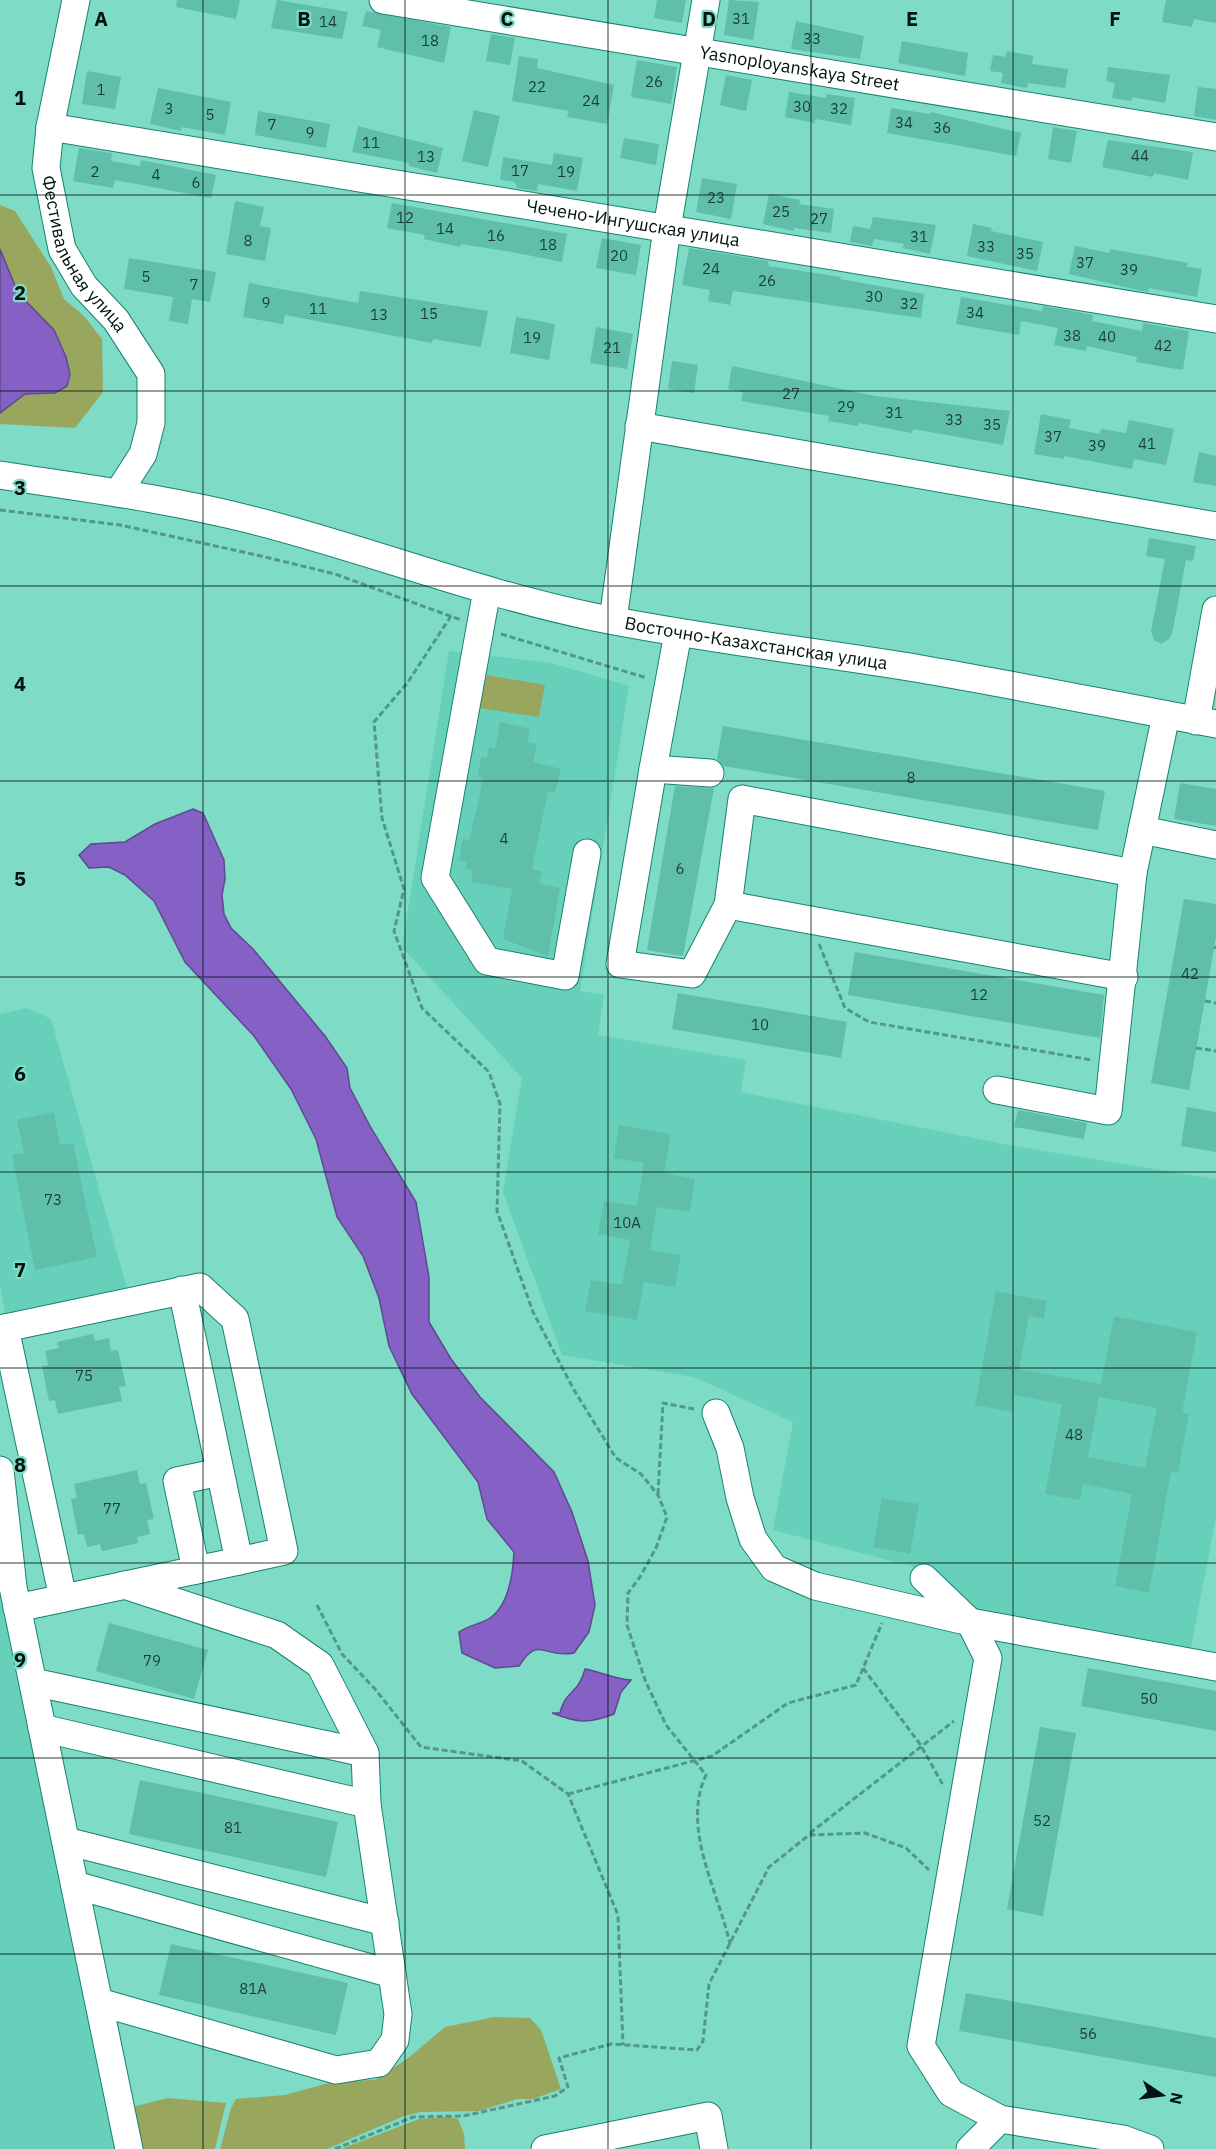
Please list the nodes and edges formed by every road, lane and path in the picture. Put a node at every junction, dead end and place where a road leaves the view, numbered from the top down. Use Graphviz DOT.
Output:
graph roads {
  1 [pos="75,0"];
  2 [pos="383,0"];
  3 [pos="706,0"];
  4 [pos="697,52"];
  5 [pos="50,127"];
  6 [pos="1216,137"];
  7 [pos="667,228"];
  8 [pos="1216,319"];
  9 [pos="639,426"];
  10 [pos="0,475"];
  11 [pos="118,493"];
  12 [pos="0,510"];
  13 [pos="1216,526"];
  14 [pos="487,590"];
  15 [pos="1216,610"];
  16 [pos="451,616"];
  17 [pos="613,620"];
  18 [pos="480,627"];
  19 [pos="678,633"];
  20 [pos="668,683"];
  21 [pos="1166,715"];
  22 [pos="1206,722"];
  23 [pos="653,769"];
  24 [pos="710,773"];
  25 [pos="1142,830"];
  26 [pos="1216,845"];
  27 [pos="587,853"];
  28 [pos="1133,873"];
  29 [pos="728,905"];
  30 [pos="809,920"];
  31 [pos="1124,977"];
  32 [pos="1204,1001"];
  33 [pos="1216,1003"];
  34 [pos="1196,1048"];
  35 [pos="1216,1051"];
  36 [pos="1113,1064"];
  37 [pos="998,1090"];
  38 [pos="182,1290"];
  39 [pos="3,1328"];
  40 [pos="716,1413"];
  41 [pos="0,1470"];
  42 [pos="220,1472"];
  43 [pos="658,1495"];
  44 [pos="239,1561"];
  45 [pos="196,1570"];
  46 [pos="924,1578"];
  47 [pos="124,1585"];
  48 [pos="10,1595"];
  49 [pos="63,1598"];
  50 [pos="890,1604"];
  51 [pos="317,1605"];
  52 [pos="970,1622"];
  53 [pos="1216,1667"];
  54 [pos="863,1668"];
  55 [pos="33,1682"];
  56 [pos="980,1702"];
  57 [pos="42,1728"];
  58 [pos="921,1744"];
  59 [pos="365,1753"];
  60 [pos="697,1760"];
  61 [pos="943,1785"];
  62 [pos="568,1794"];
  63 [pos="367,1804"];
  64 [pos="809,1835"];
  65 [pos="66,1841"];
  66 [pos="75,1885"];
  67 [pos="948,1888"];
  68 [pos="385,1922"];
  69 [pos="730,1944"];
  70 [pos="392,1974"];
  71 [pos="99,2001"];
  72 [pos="623,2045"];
  73 [pos="999,2119"];
  74 [pos="129,2149"];
  75 [pos="335,2149"];
  76 [pos="545,2149"];
  77 [pos="714,2149"];
  78 [pos="970,2149"];
  79 [pos="1150,2149"];
  1 -- 5 [label="street, Фестивальная улица"];
  2 -- 4 [label="street, Yasnoployanskaya Street"];
  3 -- 4 [label="street, Восточно-Казахстанская улица"];
  4 -- 6 [label="street, Yasnoployanskaya Street"];
  4 -- 7 [label="street, Восточно-Казахстанская улица"];
  5 -- 7 [label="street, Чечено-Ингушская улица"];
  5 -- 11 [label="street, Фестивальная улица"];
  7 -- 8 [label="street, Чечено-Ингушская улица"];
  7 -- 9 [label="street, Восточно-Казахстанская улица"];
  9 -- 13 [label="street"];
  9 -- 17 [label="street, Восточно-Казахстанская улица"];
  10 -- 11 [label="street"];
  11 -- 14 [label="street"];
  12 -- 16 [label="path"];
  14 -- 17 [label="street"];
  14 -- 18 [label="street"];
  15 -- 22 [label="street"];
  16 -- 18 [label="path"];
  16 -- 43 [label="path"];
  17 -- 19 [label="street, Восточно-Казахстанская улица"];
  18 -- 20 [label="path"];
  18 -- 27 [label="street"];
  19 -- 20 [label="street"];
  19 -- 21 [label="street, Восточно-Казахстанская улица"];
  20 -- 23 [label="street"];
  21 -- 22 [label="street, Восточно-Казахстанская улица"];
  21 -- 25 [label="street"];
  23 -- 24 [label="street"];
  23 -- 29 [label="street"];
  25 -- 26 [label="street"];
  25 -- 28 [label="street"];
  28 -- 29 [label="street"];
  28 -- 31 [label="street"];
  29 -- 30 [label="street"];
  30 -- 31 [label="street"];
  30 -- 36 [label="path"];
  31 -- 36 [label="street"];
  32 -- 33 [label="path"];
  34 -- 35 [label="path"];
  36 -- 37 [label="street"];
  38 -- 39 [label="street"];
  38 -- 42 [label="street"];
  38 -- 44 [label="street"];
  39 -- 49 [label="street"];
  40 -- 43 [label="path"];
  40 -- 50 [label="street"];
  41 -- 48 [label="street"];
  42 -- 44 [label="street"];
  42 -- 45 [label="street"];
  43 -- 60 [label="path"];
  44 -- 45 [label="street"];
  45 -- 47 [label="street"];
  46 -- 52 [label="street"];
  47 -- 49 [label="street"];
  47 -- 59 [label="street"];
  48 -- 49 [label="street"];
  48 -- 55 [label="street"];
  50 -- 52 [label="street"];
  50 -- 54 [label="path"];
  51 -- 62 [label="path"];
  52 -- 53 [label="street"];
  52 -- 56 [label="street"];
  54 -- 58 [label="path"];
  54 -- 60 [label="path"];
  55 -- 57 [label="street"];
  55 -- 59 [label="street"];
  56 -- 58 [label="path"];
  56 -- 67 [label="street"];
  57 -- 63 [label="street"];
  57 -- 65 [label="street"];
  58 -- 61 [label="path"];
  58 -- 64 [label="path"];
  59 -- 63 [label="street"];
  60 -- 62 [label="path"];
  60 -- 69 [label="path"];
  62 -- 72 [label="path"];
  63 -- 68 [label="street"];
  64 -- 67 [label="path"];
  64 -- 69 [label="path"];
  65 -- 66 [label="street"];
  65 -- 68 [label="street"];
  66 -- 70 [label="street"];
  66 -- 71 [label="street"];
  67 -- 73 [label="street"];
  68 -- 70 [label="street"];
  69 -- 72 [label="path"];
  70 -- 71 [label="street"];
  71 -- 74 [label="street"];
  72 -- 75 [label="path"];
  73 -- 78 [label="street"];
  73 -- 79 [label="street"];
  76 -- 77 [label="street"];
}
